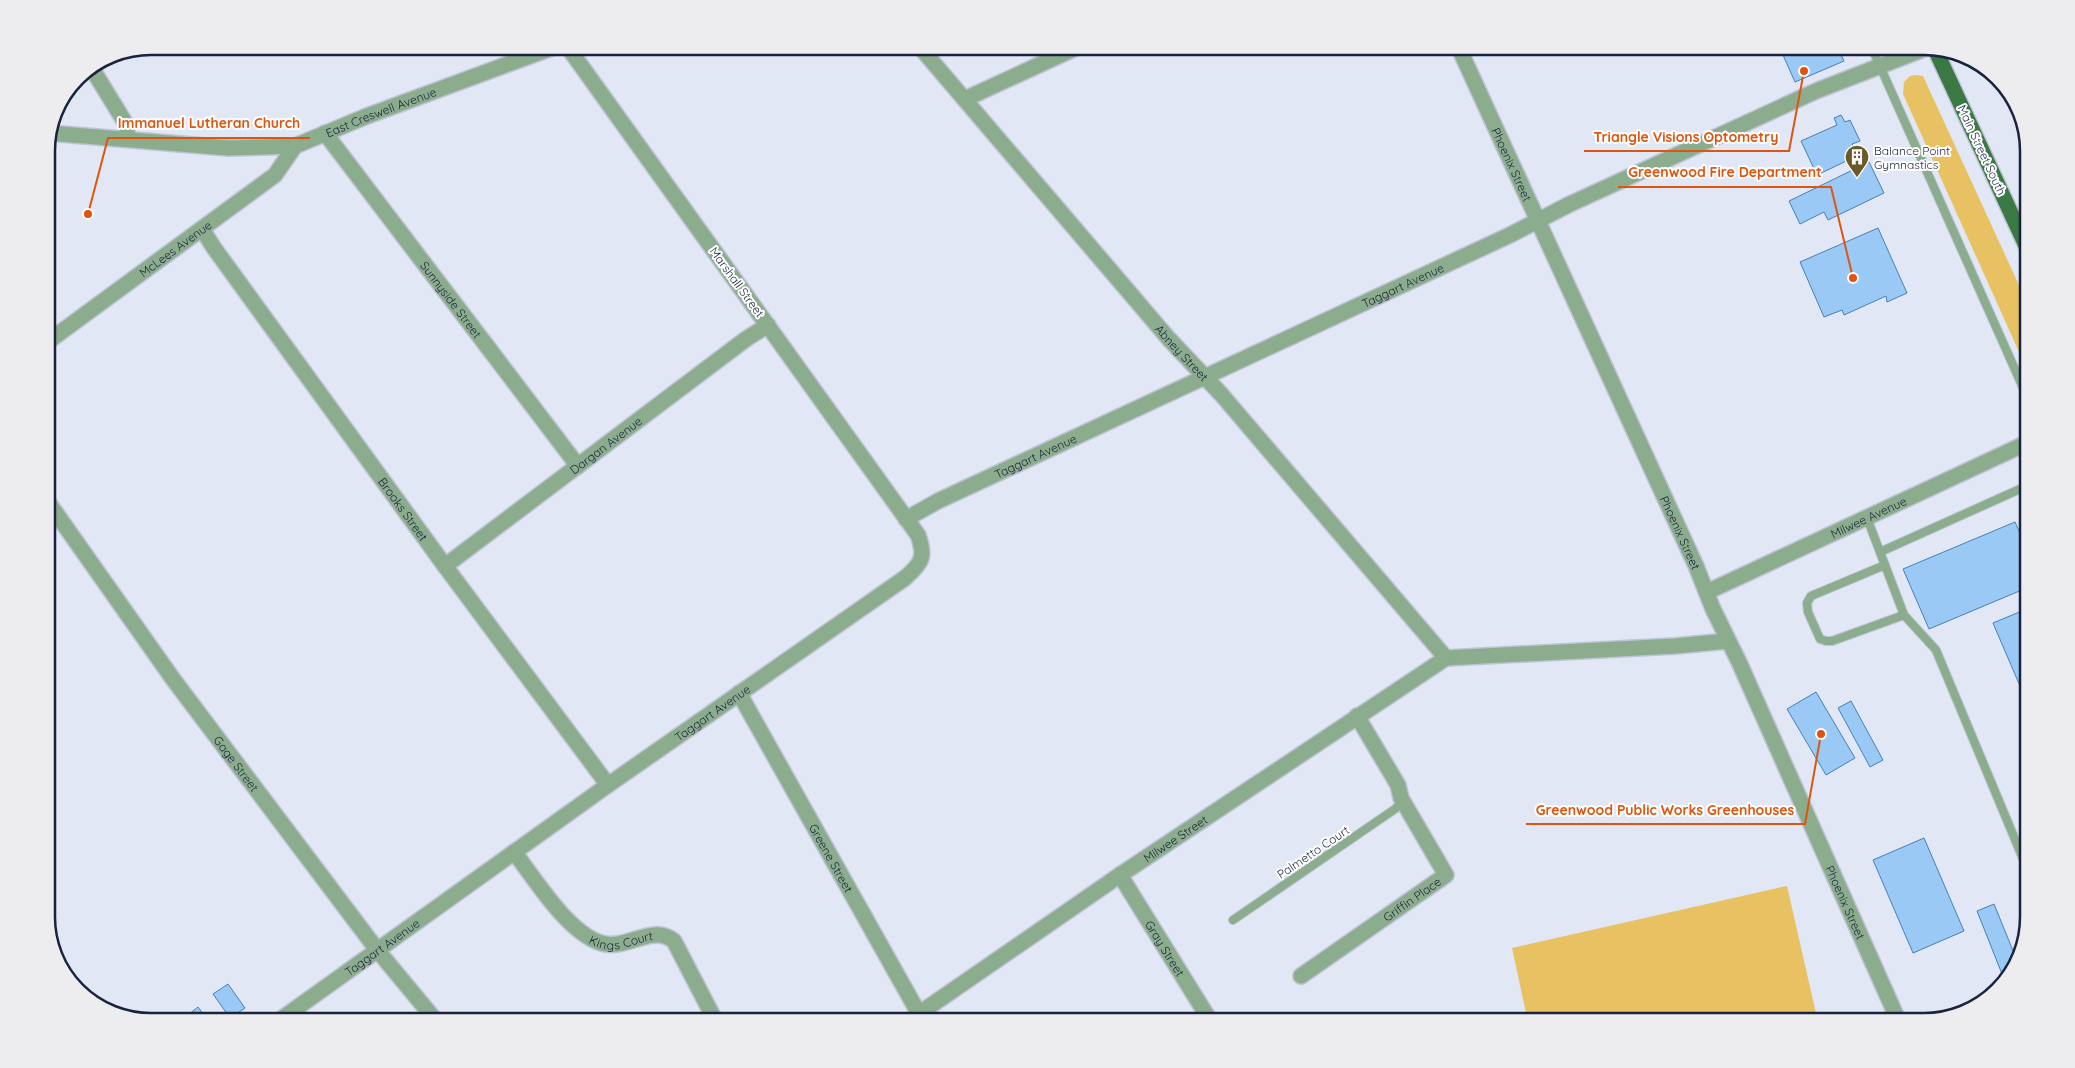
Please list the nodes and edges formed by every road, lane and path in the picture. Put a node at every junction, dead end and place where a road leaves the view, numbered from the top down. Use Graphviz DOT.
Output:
graph roads {
  1 [pos="532,55"];
  2 [pos="574,55"];
  3 [pos="927,55"];
  4 [pos="1061,55"];
  5 [pos="1462,55"];
  6 [pos="1875,55"];
  7 [pos="1907,55"];
  8 [pos="1938,56"];
  9 [pos="1880,65"];
  10 [pos="95,73"];
  11 [pos="965,100"];
  12 [pos="325,133"];
  13 [pos="57,134"];
  14 [pos="128,140"];
  15 [pos="295,146"];
  16 [pos="1538,221"];
  17 [pos="202,230"];
  18 [pos="2020,233"];
  19 [pos="768,325"];
  20 [pos="55,337"];
  21 [pos="1204,376"];
  22 [pos="2020,381"];
  23 [pos="2020,446"];
  24 [pos="578,466"];
  25 [pos="2020,489"];
  26 [pos="55,512"];
  27 [pos="1867,518"];
  28 [pos="906,519"];
  29 [pos="1880,552"];
  30 [pos="445,566"];
  31 [pos="1885,566"];
  32 [pos="1706,592"];
  33 [pos="1904,615"];
  34 [pos="1728,641"];
  35 [pos="1446,658"];
  36 [pos="739,693"];
  37 [pos="1357,716"];
  38 [pos="608,785"];
  39 [pos="1401,798"];
  40 [pos="2020,851"];
  41 [pos="514,852"];
  42 [pos="1120,875"];
  43 [pos="1234,920"];
  44 [pos="378,951"];
  45 [pos="1301,976"];
  46 [pos="290,1013"];
  47 [pos="430,1013"];
  48 [pos="711,1013"];
  49 [pos="914,1013"];
  50 [pos="925,1013"];
  51 [pos="1205,1013"];
  52 [pos="1895,1013"];
  1 -- 12 [label="street, East Creswell Avenue"];
  2 -- 19 [label="street, Marshall Street"];
  3 -- 11 [label="street, Abney Street"];
  4 -- 11 [label="street"];
  5 -- 16 [label="street, Phoenix Street"];
  6 -- 9 [label="lane"];
  7 -- 9 [label="street, Taggart Avenue"];
  8 -- 18 [label="main road, Main Street South"];
  9 -- 16 [label="street, Taggart Avenue"];
  9 -- 22 [label="lane"];
  10 -- 14 [label="street"];
  11 -- 21 [label="street, Abney Street"];
  12 -- 15 [label="street, East Creswell Avenue"];
  12 -- 24 [label="street, Sunnyside Street"];
  13 -- 14 [label="street, East Creswell Avenue"];
  14 -- 15 [label="street, East Creswell Avenue"];
  15 -- 17 [label="street, McLees Avenue"];
  16 -- 21 [label="street, Taggart Avenue"];
  16 -- 32 [label="street, Phoenix Street"];
  17 -- 20 [label="street, McLees Avenue"];
  17 -- 30 [label="street, Brooks Street"];
  19 -- 24 [label="street, Dargan Avenue"];
  19 -- 28 [label="street, Marshall Street"];
  21 -- 28 [label="street, Taggart Avenue"];
  21 -- 35 [label="street, Abney Street"];
  23 -- 27 [label="street, Milwee Avenue"];
  24 -- 30 [label="street, Dargan Avenue"];
  25 -- 29 [label="lane"];
  26 -- 44 [label="street, Gage Street"];
  27 -- 29 [label="lane"];
  27 -- 32 [label="street, Milwee Avenue"];
  28 -- 36 [label="street, Taggart Avenue"];
  29 -- 31 [label="lane"];
  30 -- 38 [label="street, Brooks Street"];
  31 -- 33 [label="lane"];
  31 -- 33 [label="lane"];
  32 -- 34 [label="street, Phoenix Street"];
  33 -- 40 [label="lane"];
  34 -- 35 [label="street"];
  34 -- 52 [label="street, Phoenix Street"];
  35 -- 37 [label="street, Milwee Street"];
  36 -- 38 [label="street, Taggart Avenue"];
  36 -- 49 [label="street, Greene Street"];
  37 -- 39 [label="street, Griffin Place"];
  37 -- 42 [label="street, Milwee Street"];
  38 -- 41 [label="street, Taggart Avenue"];
  39 -- 43 [label="lane, Palmetto Court"];
  39 -- 45 [label="street, Griffin Place"];
  41 -- 44 [label="street, Taggart Avenue"];
  41 -- 48 [label="street, Kings Court"];
  42 -- 50 [label="street, Milwee Street"];
  42 -- 51 [label="street, Gray Street"];
  44 -- 46 [label="street, Taggart Avenue"];
  44 -- 47 [label="street, Gage Street"];
}
